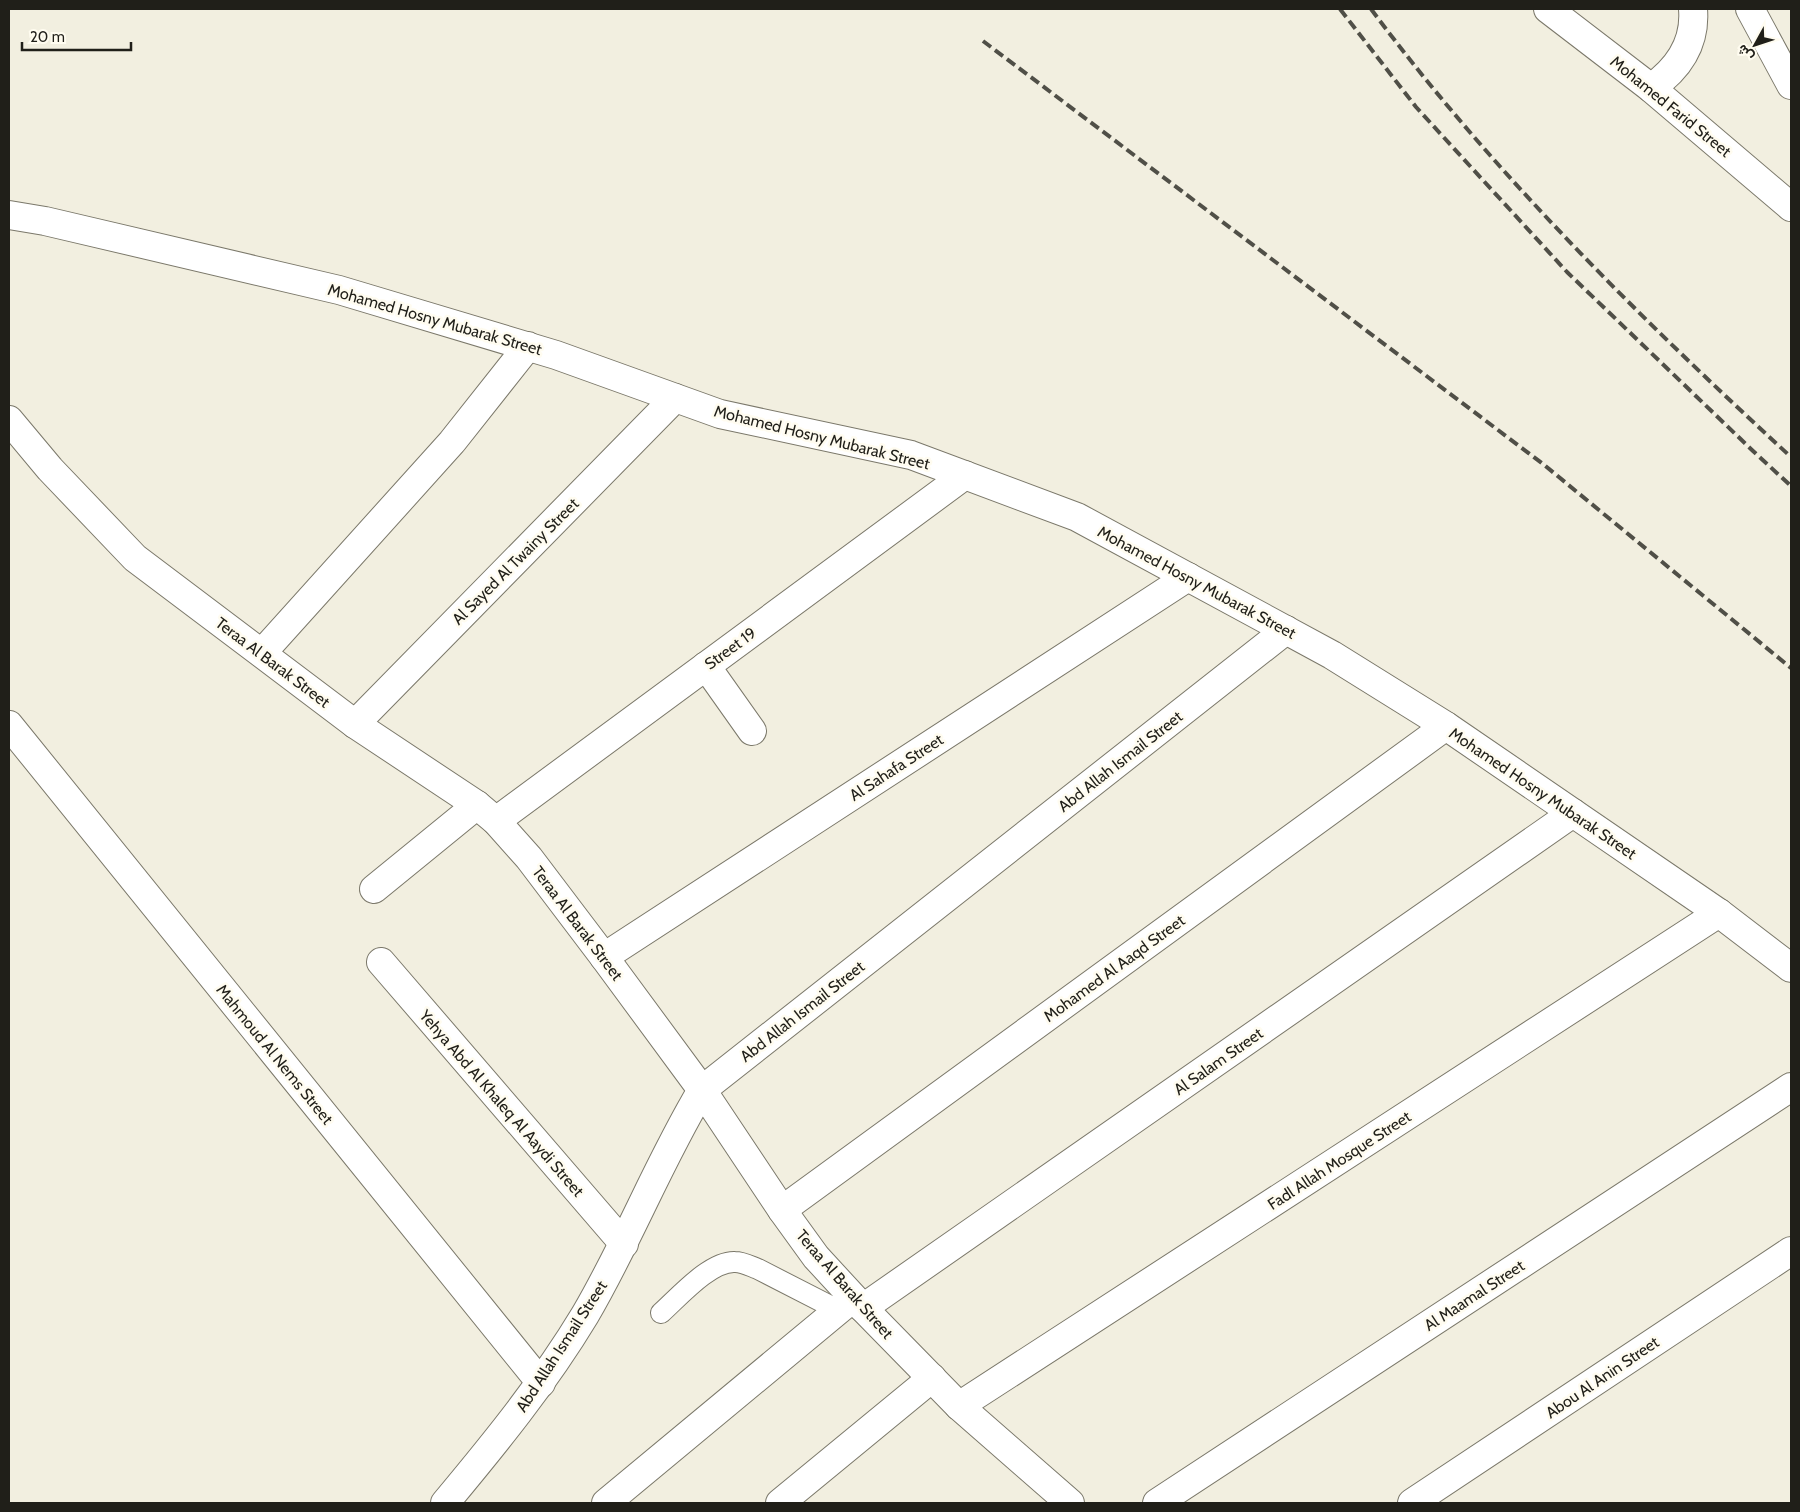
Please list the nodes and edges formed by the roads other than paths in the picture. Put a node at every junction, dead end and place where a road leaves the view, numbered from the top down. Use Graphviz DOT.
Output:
graph roads {
  1 [pos="1548,9"];
  2 [pos="1693,9"];
  3 [pos="1750,9"];
  4 [pos="1791,85"];
  5 [pos="1651,88"];
  6 [pos="1791,207"];
  7 [pos="9,215"];
  8 [pos="528,346"];
  9 [pos="675,398"];
  10 [pos="9,420"];
  11 [pos="965,475"];
  12 [pos="1188,577"];
  13 [pos="1286,630"];
  14 [pos="262,654"];
  15 [pos="706,666"];
  16 [pos="355,724"];
  17 [pos="9,725"];
  18 [pos="1446,726"];
  19 [pos="752,731"];
  20 [pos="487,813"];
  21 [pos="1574,813"];
  22 [pos="374,889"];
  23 [pos="1719,913"];
  24 [pos="604,957"];
  25 [pos="381,962"];
  26 [pos="1791,968"];
  27 [pos="1791,1087"];
  28 [pos="702,1090"];
  29 [pos="782,1210"];
  30 [pos="624,1244"];
  31 [pos="1791,1251"];
  32 [pos="851,1305"];
  33 [pos="661,1312"];
  34 [pos="932,1378"];
  35 [pos="541,1383"];
  36 [pos="959,1406"];
  37 [pos="445,1503"];
  38 [pos="606,1503"];
  39 [pos="780,1503"];
  40 [pos="1070,1503"];
  41 [pos="1157,1503"];
  42 [pos="1412,1503"];
  1 -- 5 [label="street, Mohamed Farid Street"];
  2 -- 5 [label="street"];
  3 -- 4 [label="street"];
  5 -- 6 [label="street, Mohamed Farid Street"];
  7 -- 8 [label="street, Mohamed Hosny Mubarak Street"];
  8 -- 9 [label="street, Mohamed Hosny Mubarak Street"];
  8 -- 14 [label="street"];
  9 -- 11 [label="street, Mohamed Hosny Mubarak Street"];
  9 -- 16 [label="street, Al Sayed Al Twainy Street"];
  10 -- 14 [label="street, Teraa Al Barak Street"];
  11 -- 12 [label="street, Mohamed Hosny Mubarak Street"];
  11 -- 15 [label="street, Street 19"];
  12 -- 13 [label="street, Mohamed Hosny Mubarak Street"];
  12 -- 24 [label="street, Al Sahafa Street"];
  13 -- 18 [label="street, Mohamed Hosny Mubarak Street"];
  13 -- 28 [label="street, Abd Allah Ismail Street"];
  14 -- 16 [label="street, Teraa Al Barak Street"];
  15 -- 19 [label="street"];
  15 -- 20 [label="street, Street 19"];
  16 -- 20 [label="street, Teraa Al Barak Street"];
  17 -- 35 [label="street, Mahmoud Al Nems Street"];
  18 -- 21 [label="street, Mohamed Hosny Mubarak Street"];
  18 -- 29 [label="street, Mohamed Al Aaqd Street"];
  20 -- 22 [label="street, Street 19"];
  20 -- 24 [label="street, Teraa Al Barak Street"];
  21 -- 23 [label="street, Mohamed Hosny Mubarak Street"];
  21 -- 32 [label="street, Al Salam Street"];
  23 -- 26 [label="street, Mohamed Hosny Mubarak Street"];
  23 -- 36 [label="street, Fadl Allah Mosque Street"];
  24 -- 28 [label="street, Teraa Al Barak Street"];
  25 -- 30 [label="street, Yehya Abd Al Khaleq Al Aaydi Street"];
  27 -- 41 [label="street, Al Maamal Street"];
  28 -- 29 [label="street, Teraa Al Barak Street"];
  28 -- 30 [label="street, Abd Allah Ismail Street"];
  29 -- 32 [label="street, Teraa Al Barak Street"];
  30 -- 35 [label="street, Abd Allah Ismail Street"];
  31 -- 42 [label="street, Abou Al Anin Street"];
  32 -- 33 [label="lane"];
  32 -- 34 [label="street, Teraa Al Barak Street"];
  32 -- 38 [label="street, Al Salam Street"];
  34 -- 36 [label="street, Teraa Al Barak Street"];
  34 -- 39 [label="street"];
  35 -- 37 [label="street, Abd Allah Ismail Street"];
  36 -- 40 [label="street, Teraa Al Barak Street"];
}
